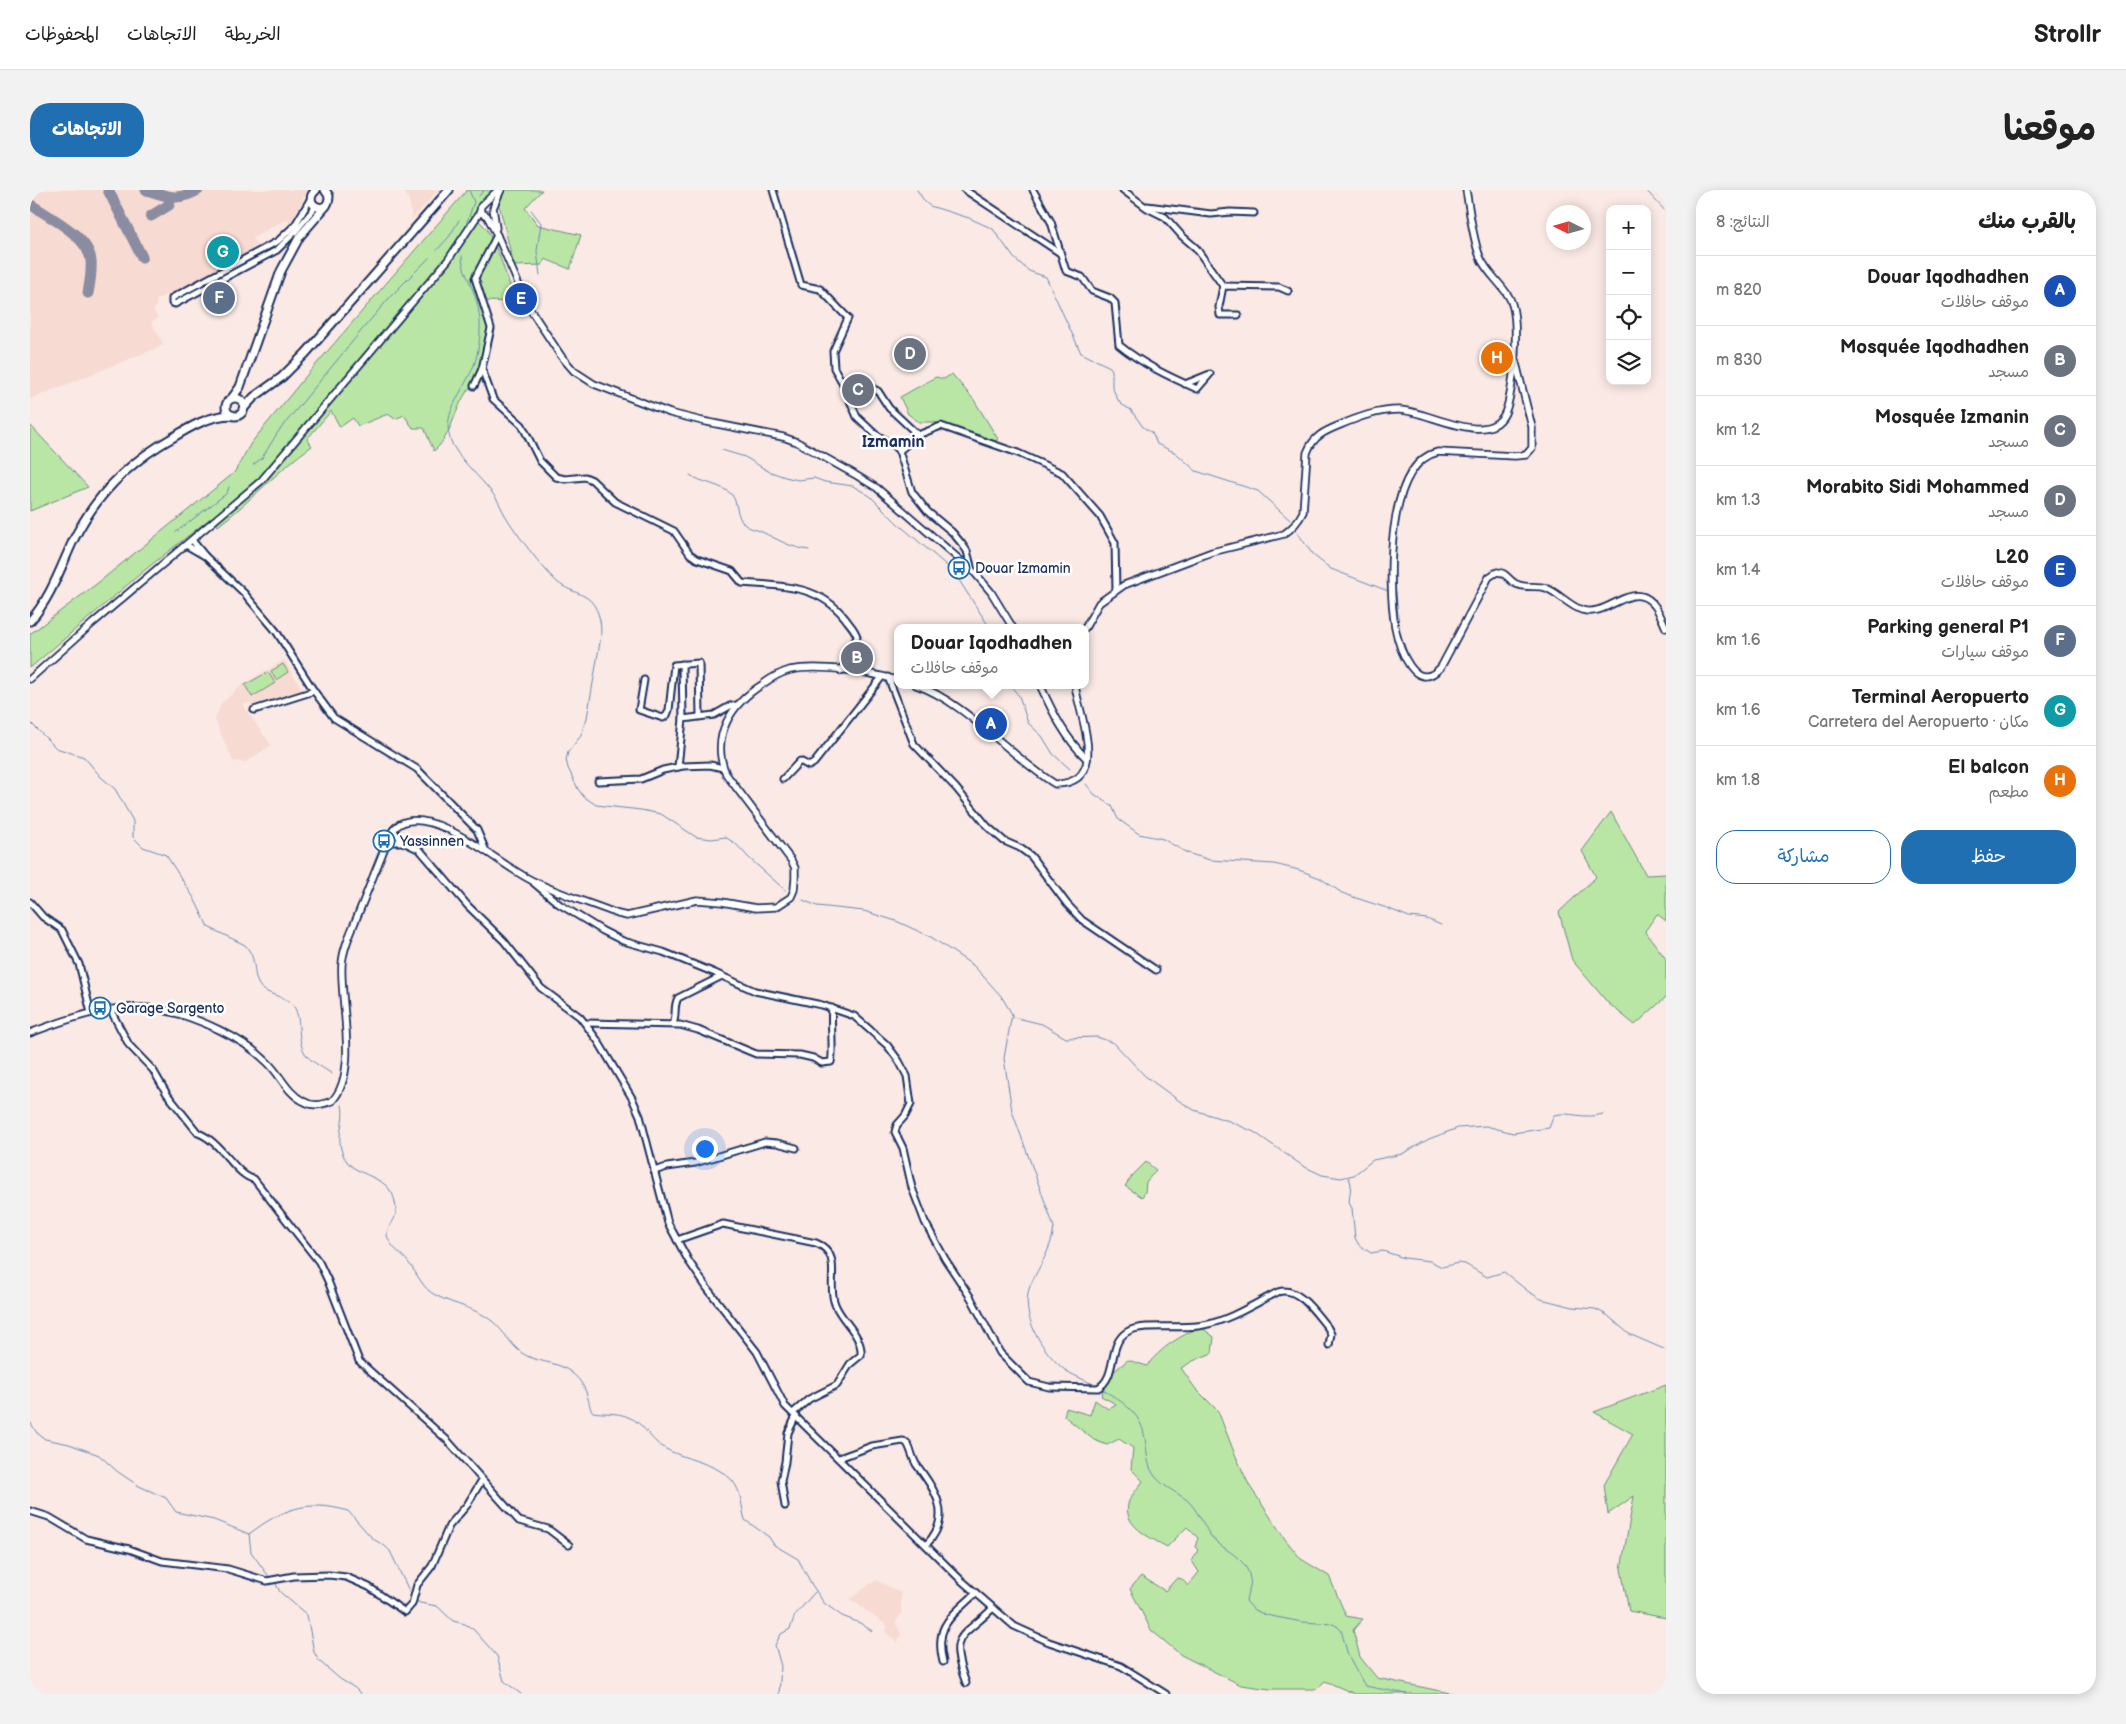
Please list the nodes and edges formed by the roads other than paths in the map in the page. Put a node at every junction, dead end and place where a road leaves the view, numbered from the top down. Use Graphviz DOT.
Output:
graph roads {
  1 [pos="326,190"];
  2 [pos="449,190"];
  3 [pos="499,190"];
  4 [pos="773,190"];
  5 [pos="965,190"];
  6 [pos="1034,190"];
  7 [pos="1123,190"];
  8 [pos="1466,190"];
  9 [pos="314,192"];
  10 [pos="485,203"];
  11 [pos="1141,204"];
  12 [pos="320,207"];
  13 [pos="493,209"];
  14 [pos="1254,213"];
  15 [pos="484,214"];
  16 [pos="498,235"];
  17 [pos="1060,253"];
  18 [pos="256,254"];
  19 [pos="259,260"];
  20 [pos="228,272"];
  21 [pos="1223,286"];
  22 [pos="198,288"];
  23 [pos="1288,291"];
  24 [pos="1238,315"];
  25 [pos="1514,356"];
  26 [pos="482,369"];
  27 [pos="842,382"];
  28 [pos="1185,384"];
  29 [pos="474,386"];
  30 [pos="254,398"];
  31 [pos="238,400"];
  32 [pos="226,404"];
  33 [pos="243,409"];
  34 [pos="232,415"];
  35 [pos="215,416"];
  36 [pos="918,434"];
  37 [pos="899,452"];
  38 [pos="192,540"];
  39 [pos="186,545"];
  40 [pos="205,556"];
  41 [pos="972,570"];
  42 [pos="1116,590"];
  43 [pos="30,621"];
  44 [pos="1011,624"];
  45 [pos="1087,624"];
  46 [pos="1666,628"];
  47 [pos="682,664"];
  48 [pos="841,671"];
  49 [pos="885,677"];
  50 [pos="30,679"];
  51 [pos="894,679"];
  52 [pos="644,680"];
  53 [pos="924,689"];
  54 [pos="1042,689"];
  55 [pos="1076,689"];
  56 [pos="314,691"];
  57 [pos="737,705"];
  58 [pos="254,710"];
  59 [pos="700,716"];
  60 [pos="683,719"];
  61 [pos="1087,759"];
  62 [pos="678,767"];
  63 [pos="723,768"];
  64 [pos="783,779"];
  65 [pos="598,782"];
  66 [pos="393,830"];
  67 [pos="387,842"];
  68 [pos="403,842"];
  69 [pos="486,852"];
  70 [pos="532,881"];
  71 [pos="30,902"];
  72 [pos="1156,970"];
  73 [pos="722,976"];
  74 [pos="832,1008"];
  75 [pos="110,1009"];
  76 [pos="92,1013"];
  77 [pos="586,1023"];
  78 [pos="673,1024"];
  79 [pos="30,1032"];
  80 [pos="796,1148"];
  81 [pos="654,1171"];
  82 [pos="676,1240"];
  83 [pos="1329,1344"];
  84 [pos="794,1415"];
  85 [pos="839,1458"];
  86 [pos="482,1480"];
  87 [pos="785,1506"];
  88 [pos="30,1511"];
  89 [pos="569,1545"];
  90 [pos="926,1545"];
  91 [pos="976,1592"];
  92 [pos="993,1608"];
  93 [pos="943,1662"];
  94 [pos="966,1682"];
  95 [pos="1166,1694"];
  1 -- 12 [label="main road"];
  2 -- 30 [label="main road"];
  3 -- 10 [label="street"];
  3 -- 13 [label="street"];
  4 -- 27 [label="street"];
  5 -- 17 [label="street"];
  6 -- 17 [label="street"];
  7 -- 11 [label="street"];
  8 -- 25 [label="street"];
  9 -- 12 [label="main road"];
  9 -- 18 [label="street"];
  10 -- 13 [label="street"];
  10 -- 15 [label="street"];
  11 -- 14 [label="street"];
  11 -- 21 [label="street"];
  12 -- 19 [label="street"];
  12 -- 31 [label="main road"];
  13 -- 15 [label="street"];
  13 -- 16 [label="street"];
  15 -- 16 [label="street"];
  15 -- 38 [label="street"];
  16 -- 26 [label="street"];
  16 -- 41 [label="street"];
  17 -- 28 [label="street"];
  18 -- 19 [label="street"];
  18 -- 20 [label="street"];
  19 -- 20 [label="street"];
  20 -- 22 [label="street"];
  21 -- 23 [label="street"];
  21 -- 24 [label="street"];
  22 -- 22 [label="street"];
  25 -- 42 [label="street"];
  25 -- 46 [label="street"];
  26 -- 29 [label="street"];
  26 -- 48 [label="street"];
  27 -- 36 [label="street"];
  27 -- 37 [label="street"];
  30 -- 31 [label="main road"];
  30 -- 33 [label="main road"];
  31 -- 32 [label="main road"];
  31 -- 33 [label="main road"];
  32 -- 34 [label="main road"];
  32 -- 35 [label="main road"];
  33 -- 34 [label="main road"];
  34 -- 35 [label="main road"];
  35 -- 43 [label="main road"];
  36 -- 37 [label="street"];
  36 -- 42 [label="street"];
  37 -- 41 [label="street"];
  38 -- 39 [label="street"];
  38 -- 40 [label="street"];
  39 -- 40 [label="street"];
  39 -- 50 [label="street"];
  40 -- 56 [label="street"];
  41 -- 44 [label="street"];
  42 -- 45 [label="street"];
  47 -- 52 [label="street"];
  47 -- 59 [label="street"];
  47 -- 60 [label="street"];
  48 -- 49 [label="street"];
  48 -- 57 [label="street"];
  49 -- 51 [label="street"];
  49 -- 64 [label="street"];
  49 -- 72 [label="street"];
  53 -- 61 [label="street"];
  54 -- 61 [label="street"];
  55 -- 61 [label="street"];
  56 -- 58 [label="street"];
  56 -- 69 [label="street"];
  57 -- 59 [label="street"];
  57 -- 63 [label="street"];
  59 -- 60 [label="street"];
  60 -- 62 [label="street"];
  62 -- 63 [label="street"];
  62 -- 65 [label="street"];
  63 -- 70 [label="street"];
  66 -- 67 [label="street"];
  66 -- 68 [label="street"];
  66 -- 69 [label="street"];
  67 -- 68 [label="street"];
  67 -- 75 [label="street"];
  68 -- 77 [label="street"];
  69 -- 70 [label="street"];
  70 -- 73 [label="street"];
  71 -- 76 [label="street"];
  73 -- 74 [label="street"];
  73 -- 78 [label="street"];
  74 -- 78 [label="street"];
  74 -- 83 [label="street"];
  75 -- 76 [label="street"];
  75 -- 86 [label="street"];
  76 -- 79 [label="street"];
  77 -- 78 [label="street"];
  77 -- 81 [label="street"];
  80 -- 81 [label="street"];
  81 -- 82 [label="street"];
  82 -- 84 [label="street"];
  82 -- 84 [label="street"];
  84 -- 85 [label="street"];
  84 -- 87 [label="street"];
  85 -- 90 [label="street"];
  85 -- 90 [label="street"];
  86 -- 88 [label="street"];
  86 -- 89 [label="street"];
  90 -- 91 [label="street"];
  91 -- 92 [label="street"];
  91 -- 93 [label="street"];
  92 -- 94 [label="street"];
  92 -- 95 [label="street"];
}
